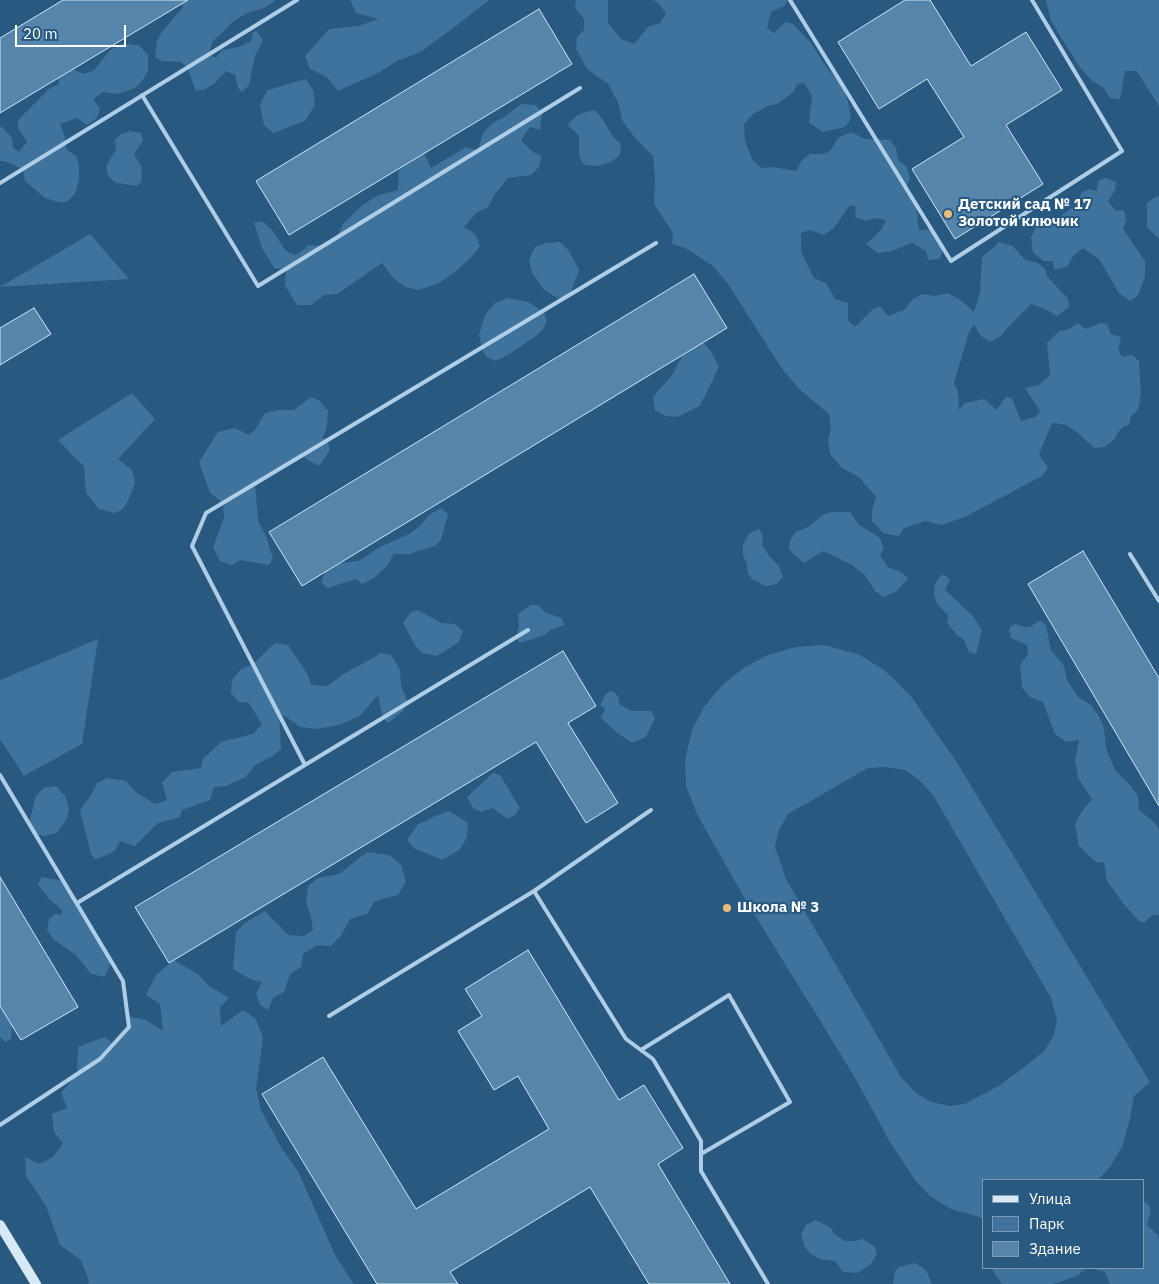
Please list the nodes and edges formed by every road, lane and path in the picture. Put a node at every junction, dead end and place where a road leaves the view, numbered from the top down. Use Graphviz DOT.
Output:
graph roads {
  1 [pos="297,0"];
  2 [pos="790,0"];
  3 [pos="1032,0"];
  4 [pos="580,88"];
  5 [pos="142,95"];
  6 [pos="0,183"];
  7 [pos="656,243"];
  8 [pos="1130,554"];
  9 [pos="1159,601"];
  10 [pos="528,630"];
  11 [pos="305,765"];
  12 [pos="0,775"];
  13 [pos="651,810"];
  14 [pos="534,891"];
  15 [pos="77,903"];
  16 [pos="329,1016"];
  17 [pos="641,1050"];
  18 [pos="0,1125"];
  19 [pos="701,1154"];
  20 [pos="0,1225"];
  21 [pos="36,1284"];
  22 [pos="768,1284"];
  1 -- 5 [label="lane"];
  2 -- 3 [label="lane"];
  4 -- 5 [label="lane"];
  5 -- 6 [label="lane"];
  7 -- 11 [label="lane"];
  8 -- 9 [label="lane"];
  10 -- 11 [label="lane"];
  11 -- 15 [label="lane"];
  12 -- 15 [label="lane"];
  13 -- 14 [label="lane"];
  14 -- 16 [label="lane"];
  14 -- 17 [label="lane"];
  15 -- 18 [label="lane"];
  17 -- 19 [label="lane"];
  17 -- 19 [label="lane"];
  19 -- 22 [label="lane"];
  20 -- 21 [label="main road"];
}
